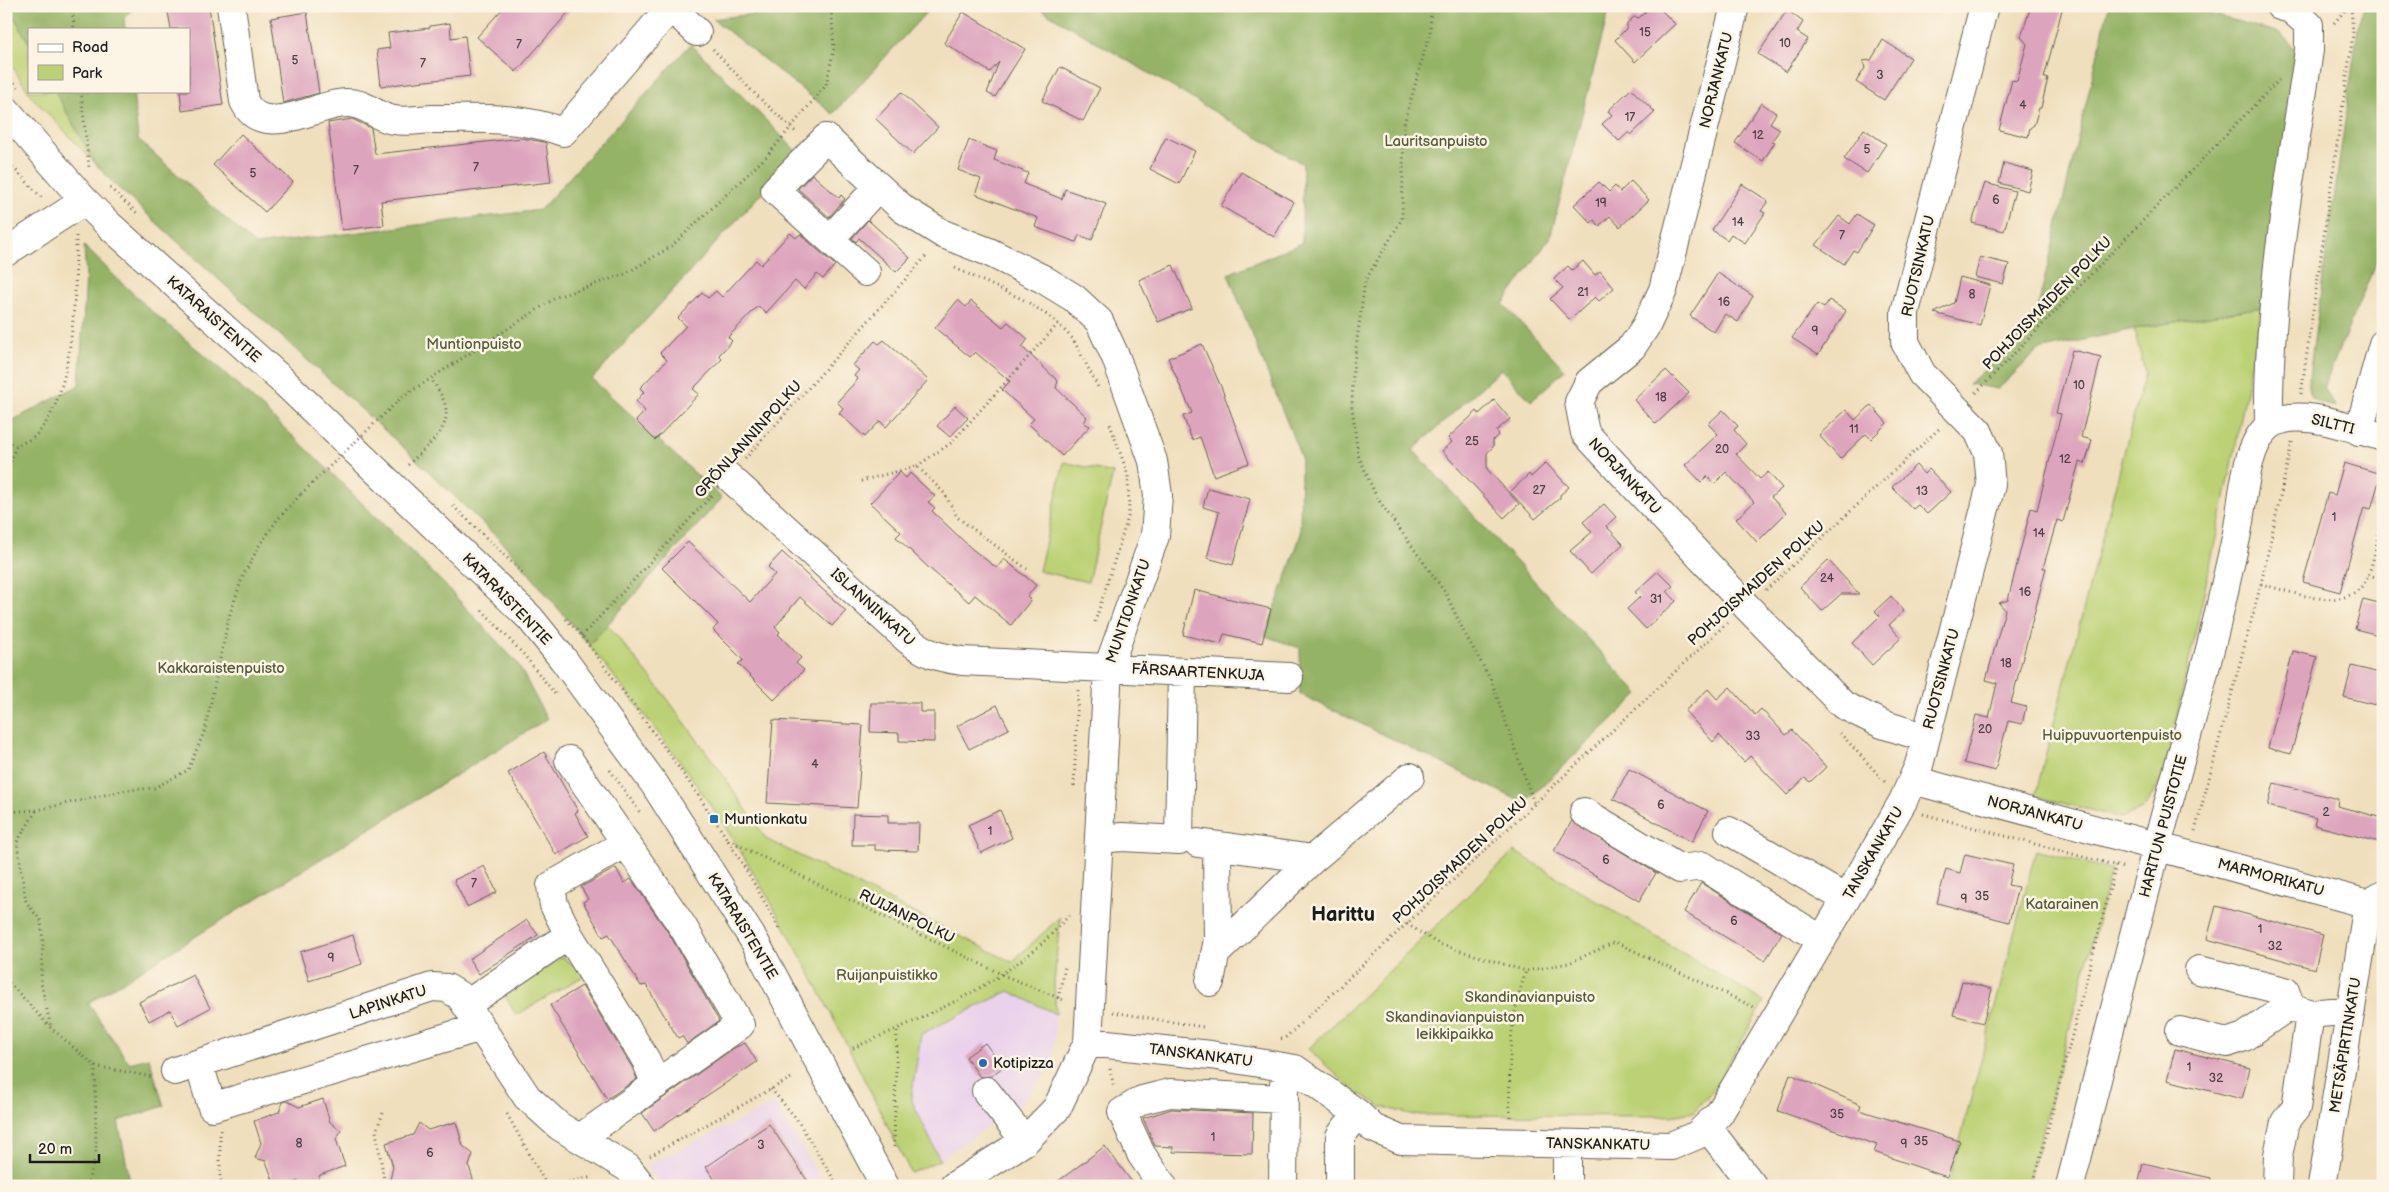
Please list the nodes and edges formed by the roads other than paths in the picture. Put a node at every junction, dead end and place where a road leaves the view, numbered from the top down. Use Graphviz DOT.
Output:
graph roads {
  1 [pos="231,6"];
  2 [pos="671,6"];
  3 [pos="1734,6"];
  4 [pos="1984,6"];
  5 [pos="2280,6"];
  6 [pos="697,32"];
  7 [pos="6,110"];
  8 [pos="878,186"];
  9 [pos="83,198"];
  10 [pos="830,239"];
  11 [pos="6,252"];
  12 [pos="866,272"];
  13 [pos="2383,344"];
  14 [pos="2283,420"];
  15 [pos="2371,434"];
  16 [pos="729,477"];
  17 [pos="1095,667"];
  18 [pos="1182,672"];
  19 [pos="1289,677"];
  20 [pos="1926,738"];
  21 [pos="569,760"];
  22 [pos="1410,777"];
  23 [pos="1912,782"];
  24 [pos="1584,812"];
  25 [pos="1729,831"];
  26 [pos="1099,839"];
  27 [pos="1179,840"];
  28 [pos="626,843"];
  29 [pos="1217,846"];
  30 [pos="2157,846"];
  31 [pos="1313,859"];
  32 [pos="1846,899"];
  33 [pos="2376,900"];
  34 [pos="569,935"];
  35 [pos="1822,940"];
  36 [pos="1215,954"];
  37 [pos="2199,970"];
  38 [pos="1210,982"];
  39 [pos="467,1004"];
  40 [pos="2351,1010"];
  41 [pos="2300,1011"];
  42 [pos="481,1027"];
  43 [pos="2180,1030"];
  44 [pos="1088,1042"];
  45 [pos="1295,1069"];
  46 [pos="656,1086"];
  47 [pos="986,1091"];
  48 [pos="1284,1099"];
  49 [pos="1357,1113"];
  50 [pos="1707,1127"];
  51 [pos="580,1138"];
  52 [pos="1025,1141"];
  53 [pos="1567,1144"];
  54 [pos="635,1180"];
  55 [pos="885,1186"];
  56 [pos="954,1186"];
  57 [pos="1163,1186"];
  58 [pos="1283,1186"];
  59 [pos="1340,1186"];
  60 [pos="1567,1186"];
  61 [pos="1753,1186"];
  62 [pos="2070,1186"];
  63 [pos="2277,1186"];
  64 [pos="2322,1186"];
  1 -- 2 [label="street"];
  2 -- 6 [label="street"];
  3 -- 20 [label="street, NORJANKATU"];
  4 -- 20 [label="street, RUOTSINKATU"];
  5 -- 14 [label="street"];
  7 -- 9 [label="street, KATARAISTENTIE"];
  8 -- 10 [label="street"];
  8 -- 10 [label="street, MUNTIONKATU"];
  8 -- 17 [label="street, MUNTIONKATU"];
  9 -- 11 [label="street"];
  9 -- 55 [label="street, KATARAISTENTIE"];
  10 -- 12 [label="street"];
  13 -- 15 [label="street"];
  14 -- 15 [label="street, SILTTI"];
  14 -- 30 [label="street, HARITUN PUISTOTIE"];
  16 -- 17 [label="street, ISLANNINKATU"];
  17 -- 18 [label="street, FÄRSAARTENKUJA"];
  17 -- 26 [label="street, MUNTIONKATU"];
  18 -- 19 [label="street, FÄRSAARTENKUJA"];
  18 -- 27 [label="street"];
  20 -- 23 [label="street, RUOTSINKATU"];
  21 -- 28 [label="street"];
  22 -- 31 [label="street"];
  23 -- 30 [label="street, NORJANKATU"];
  23 -- 32 [label="street, TANSKANKATU"];
  24 -- 35 [label="street"];
  25 -- 32 [label="street"];
  26 -- 27 [label="street"];
  26 -- 44 [label="street, MUNTIONKATU"];
  27 -- 29 [label="street"];
  28 -- 34 [label="street"];
  28 -- 46 [label="street"];
  29 -- 31 [label="street"];
  29 -- 36 [label="street"];
  30 -- 33 [label="street, MARMORIKATU"];
  30 -- 62 [label="street, HARITUN PUISTOTIE"];
  31 -- 36 [label="street"];
  32 -- 35 [label="street, TANSKANKATU"];
  33 -- 40 [label="street, METSÄPIRTINKATU"];
  34 -- 39 [label="street"];
  34 -- 46 [label="street"];
  35 -- 50 [label="street, TANSKANKATU"];
  36 -- 38 [label="street"];
  37 -- 41 [label="street"];
  39 -- 42 [label="street, LAPINKATU"];
  39 -- 42 [label="street, LAPINKATU"];
  40 -- 41 [label="street"];
  40 -- 64 [label="street, METSÄPIRTINKATU"];
  41 -- 43 [label="street"];
  41 -- 63 [label="street"];
  42 -- 51 [label="street, LAPINKATU"];
  44 -- 45 [label="street, TANSKANKATU"];
  44 -- 52 [label="street, MUNTIONKATU"];
  45 -- 48 [label="street"];
  45 -- 49 [label="street, TANSKANKATU"];
  46 -- 51 [label="street"];
  47 -- 52 [label="street"];
  48 -- 57 [label="street"];
  48 -- 58 [label="street"];
  49 -- 53 [label="street, TANSKANKATU"];
  49 -- 59 [label="street"];
  50 -- 53 [label="street, TANSKANKATU"];
  50 -- 61 [label="street"];
  51 -- 54 [label="street, LAPINKATU"];
  52 -- 56 [label="street, MUNTIONKATU"];
  53 -- 60 [label="street"];
}
